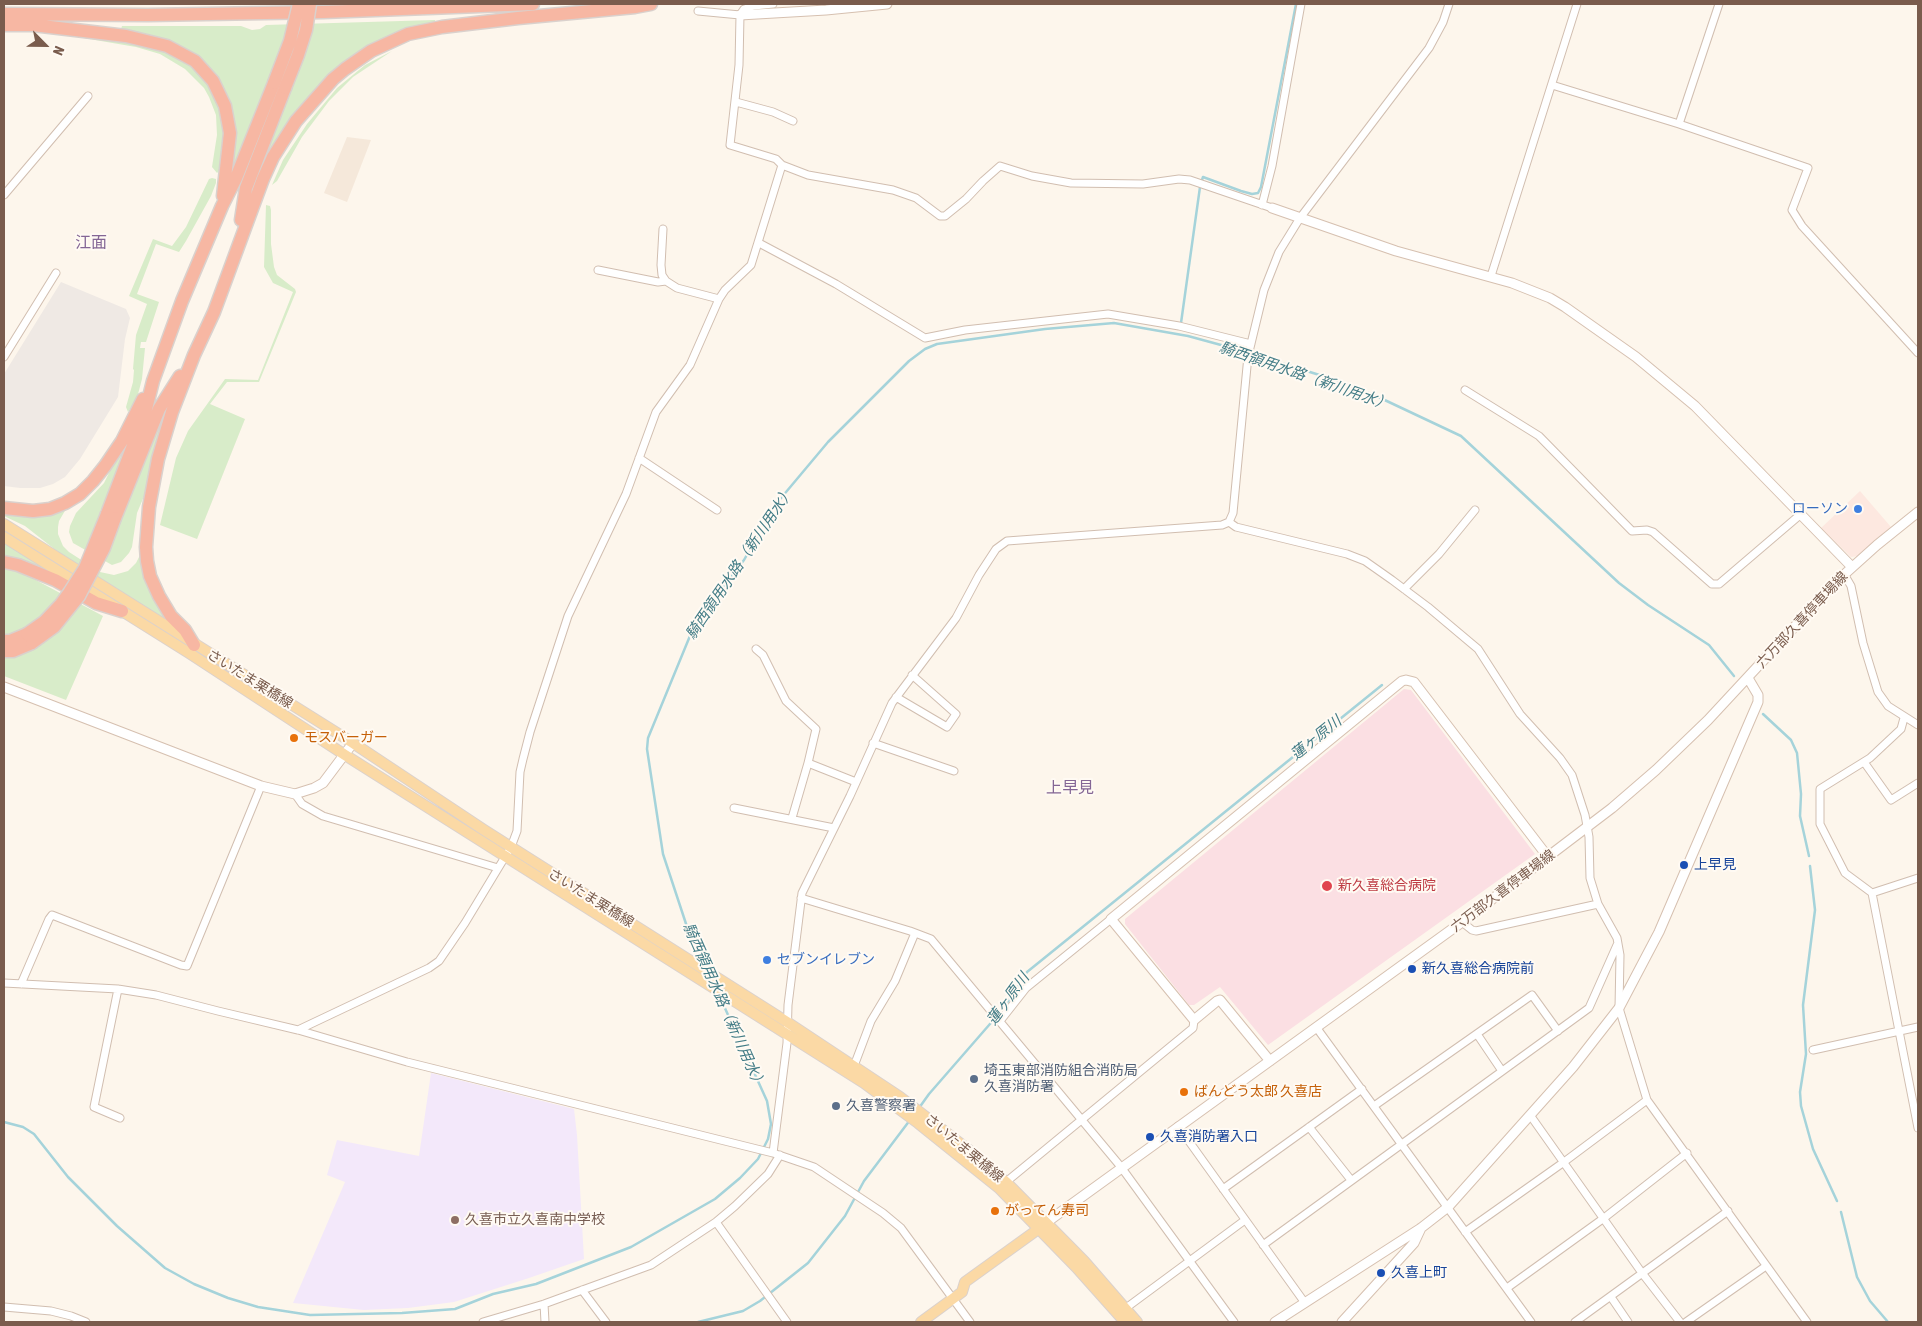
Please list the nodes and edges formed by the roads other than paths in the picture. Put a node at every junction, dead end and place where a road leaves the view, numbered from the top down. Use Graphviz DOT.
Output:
graph roads {
  1 [pos="299,4"];
  2 [pos="310,4"];
  3 [pos="532,4"];
  4 [pos="652,4"];
  5 [pos="772,4"];
  6 [pos="887,4"];
  7 [pos="1301,4"];
  8 [pos="1449,4"];
  9 [pos="1577,4"];
  10 [pos="1718,4"];
  11 [pos="698,11"];
  12 [pos="4,14"];
  13 [pos="740,15"];
  14 [pos="4,25"];
  15 [pos="279,85"];
  16 [pos="1552,86"];
  17 [pos="88,96"];
  18 [pos="736,102"];
  19 [pos="793,121"];
  20 [pos="1679,124"];
  21 [pos="782,165"];
  22 [pos="4,195"];
  23 [pos="1262,205"];
  24 [pos="222,206"];
  25 [pos="1272,208"];
  26 [pos="1300,218"];
  27 [pos="663,229"];
  28 [pos="238,241"];
  29 [pos="759,243"];
  30 [pos="598,270"];
  31 [pos="56,273"];
  32 [pos="1491,276"];
  33 [pos="666,281"];
  34 [pos="719,299"];
  35 [pos="1250,350"];
  36 [pos="1918,353"];
  37 [pos="194,355"];
  38 [pos="4,357"];
  39 [pos="153,381"];
  40 [pos="1464,390"];
  41 [pos="639,458"];
  42 [pos="4,508"];
  43 [pos="717,510"];
  44 [pos="1474,510"];
  45 [pos="1918,512"];
  46 [pos="1801,514"];
  47 [pos="111,516"];
  48 [pos="1229,522"];
  49 [pos="4,524"];
  50 [pos="4,537"];
  51 [pos="4,562"];
  52 [pos="1852,567"];
  53 [pos="1844,574"];
  54 [pos="1404,588"];
  55 [pos="122,611"];
  56 [pos="30,639"];
  57 [pos="4,641"];
  58 [pos="194,645"];
  59 [pos="756,649"];
  60 [pos="4,651"];
  61 [pos="912,675"];
  62 [pos="1748,678"];
  63 [pos="4,687"];
  64 [pos="896,697"];
  65 [pos="1904,718"];
  66 [pos="1918,725"];
  67 [pos="353,743"];
  68 [pos="874,743"];
  69 [pos="346,755"];
  70 [pos="1864,762"];
  71 [pos="808,763"];
  72 [pos="954,771"];
  73 [pos="856,782"];
  74 [pos="1918,783"];
  75 [pos="261,786"];
  76 [pos="296,794"];
  77 [pos="734,808"];
  78 [pos="792,818"];
  79 [pos="834,828"];
  80 [pos="1587,828"];
  81 [pos="508,851"];
  82 [pos="1548,856"];
  83 [pos="498,868"];
  84 [pos="1918,878"];
  85 [pos="1872,893"];
  86 [pos="801,898"];
  87 [pos="1598,904"];
  88 [pos="1111,919"];
  89 [pos="1462,922"];
  90 [pos="915,933"];
  91 [pos="1618,944"];
  92 [pos="4,983"];
  93 [pos="21,984"];
  94 [pos="118,989"];
  95 [pos="1619,1008"];
  96 [pos="1194,1020"];
  97 [pos="999,1021"];
  98 [pos="787,1022"];
  99 [pos="1316,1027"];
  100 [pos="1918,1027"];
  101 [pos="298,1030"];
  102 [pos="1558,1030"];
  103 [pos="1900,1031"];
  104 [pos="787,1034"];
  105 [pos="1477,1034"];
  106 [pos="1813,1050"];
  107 [pos="1270,1060"];
  108 [pos="854,1066"];
  109 [pos="1502,1071"];
  110 [pos="1362,1089"];
  111 [pos="1647,1100"];
  112 [pos="1374,1106"];
  113 [pos="1530,1115"];
  114 [pos="120,1118"];
  115 [pos="1082,1119"];
  116 [pos="1178,1126"];
  117 [pos="1308,1127"];
  118 [pos="1918,1128"];
  119 [pos="1401,1143"];
  120 [pos="1687,1153"];
  121 [pos="777,1154"];
  122 [pos="1564,1162"];
  123 [pos="1121,1168"];
  124 [pos="1351,1180"];
  125 [pos="1006,1182"];
  126 [pos="1223,1189"];
  127 [pos="1448,1207"];
  128 [pos="1728,1211"];
  129 [pos="1604,1218"];
  130 [pos="1245,1220"];
  131 [pos="716,1222"];
  132 [pos="1043,1225"];
  133 [pos="1421,1228"];
  134 [pos="1465,1232"];
  135 [pos="1263,1245"];
  136 [pos="1190,1261"];
  137 [pos="1766,1266"];
  138 [pos="1642,1273"];
  139 [pos="1507,1288"];
  140 [pos="582,1290"];
  141 [pos="1610,1297"];
  142 [pos="953,1299"];
  143 [pos="1305,1303"];
  144 [pos="544,1304"];
  145 [pos="4,1307"];
  146 [pos="1126,1308"];
  147 [pos="86,1322"];
  148 [pos="483,1322"];
  149 [pos="545,1322"];
  150 [pos="606,1322"];
  151 [pos="787,1322"];
  152 [pos="921,1322"];
  153 [pos="970,1322"];
  154 [pos="1125,1322"];
  155 [pos="1138,1322"];
  156 [pos="1234,1322"];
  157 [pos="1275,1322"];
  158 [pos="1342,1322"];
  159 [pos="1531,1322"];
  160 [pos="1575,1322"];
  161 [pos="1628,1322"];
  162 [pos="1680,1322"];
  163 [pos="1686,1322"];
  164 [pos="1807,1322"];
  1 -- 15 [label="highway, bridge"];
  2 -- 15 [label="highway, bridge"];
  3 -- 12 [label="highway"];
  4 -- 28 [label="highway"];
  5 -- 13 [label="street"];
  6 -- 13 [label="street"];
  7 -- 23 [label="street"];
  8 -- 26 [label="street"];
  9 -- 16 [label="street"];
  10 -- 20 [label="street"];
  11 -- 13 [label="street"];
  13 -- 18 [label="street"];
  14 -- 24 [label="highway"];
  15 -- 24 [label="highway"];
  15 -- 28 [label="highway"];
  16 -- 20 [label="street"];
  16 -- 32 [label="street"];
  17 -- 22 [label="street"];
  18 -- 19 [label="street"];
  18 -- 21 [label="street"];
  20 -- 36 [label="street"];
  21 -- 23 [label="street"];
  21 -- 29 [label="street"];
  23 -- 25 [label="street"];
  24 -- 39 [label="highway"];
  25 -- 26 [label="street"];
  26 -- 32 [label="street"];
  26 -- 35 [label="street"];
  27 -- 33 [label="street"];
  28 -- 37 [label="highway"];
  29 -- 34 [label="street"];
  29 -- 35 [label="street"];
  30 -- 33 [label="street"];
  31 -- 38 [label="street"];
  32 -- 46 [label="street"];
  33 -- 34 [label="street"];
  34 -- 41 [label="street"];
  35 -- 48 [label="street"];
  37 -- 47 [label="highway"];
  37 -- 58 [label="highway"];
  39 -- 42 [label="highway"];
  39 -- 47 [label="highway"];
  40 -- 46 [label="street"];
  41 -- 43 [label="street"];
  41 -- 81 [label="street"];
  44 -- 54 [label="street"];
  45 -- 52 [label="street, 六万部久喜停車場線"];
  46 -- 52 [label="street"];
  47 -- 56 [label="highway, bridge"];
  48 -- 54 [label="street"];
  48 -- 61 [label="street"];
  49 -- 58 [label="main road, さいたま栗橋線"];
  50 -- 55 [label="main road, さいたま栗橋線"];
  51 -- 55 [label="highway"];
  52 -- 53 [label="street, 六万部久喜停車場線"];
  53 -- 62 [label="street, 六万部久喜停車場線"];
  53 -- 65 [label="street"];
  54 -- 80 [label="street"];
  55 -- 69 [label="main road, さいたま栗橋線"];
  56 -- 57 [label="highway"];
  56 -- 60 [label="highway"];
  58 -- 67 [label="main road, さいたま栗橋線"];
  59 -- 71 [label="street"];
  61 -- 64 [label="street"];
  61 -- 64 [label="street"];
  62 -- 80 [label="street, 六万部久喜停車場線"];
  62 -- 95 [label="street"];
  63 -- 75 [label="street"];
  64 -- 68 [label="street"];
  65 -- 66 [label="street"];
  65 -- 70 [label="street"];
  67 -- 69 [label="street"];
  67 -- 81 [label="main road, さいたま栗橋線"];
  68 -- 72 [label="street"];
  68 -- 73 [label="street"];
  69 -- 76 [label="street"];
  69 -- 81 [label="main road, さいたま栗橋線"];
  70 -- 74 [label="street"];
  70 -- 85 [label="street"];
  71 -- 73 [label="street"];
  71 -- 78 [label="street"];
  73 -- 79 [label="street"];
  75 -- 76 [label="street"];
  75 -- 93 [label="street"];
  76 -- 83 [label="street"];
  77 -- 78 [label="street"];
  78 -- 79 [label="street"];
  79 -- 86 [label="street"];
  80 -- 82 [label="street, 六万部久喜停車場線"];
  80 -- 87 [label="street"];
  81 -- 83 [label="street"];
  81 -- 98 [label="main road, さいたま栗橋線"];
  81 -- 104 [label="main road, さいたま栗橋線"];
  82 -- 88 [label="street"];
  82 -- 89 [label="street, 六万部久喜停車場線"];
  83 -- 101 [label="street"];
  84 -- 85 [label="street"];
  85 -- 103 [label="street"];
  86 -- 90 [label="street"];
  86 -- 98 [label="street"];
  87 -- 89 [label="street"];
  87 -- 91 [label="street"];
  88 -- 96 [label="street"];
  88 -- 97 [label="street"];
  89 -- 99 [label="street, 六万部久喜停車場線"];
  90 -- 97 [label="street"];
  90 -- 108 [label="street"];
  91 -- 95 [label="street"];
  91 -- 102 [label="street"];
  92 -- 93 [label="street"];
  93 -- 94 [label="street"];
  94 -- 101 [label="street"];
  94 -- 114 [label="street"];
  95 -- 111 [label="street"];
  95 -- 113 [label="street"];
  96 -- 107 [label="street"];
  96 -- 115 [label="street"];
  97 -- 115 [label="street"];
  98 -- 104 [label="street"];
  98 -- 108 [label="main road, さいたま栗橋線"];
  99 -- 107 [label="street, 六万部久喜停車場線"];
  99 -- 110 [label="street"];
  100 -- 103 [label="street"];
  101 -- 121 [label="street"];
  102 -- 105 [label="street"];
  102 -- 109 [label="street"];
  103 -- 106 [label="street"];
  103 -- 118 [label="street"];
  104 -- 121 [label="street"];
  104 -- 132 [label="main road, さいたま栗橋線"];
  105 -- 109 [label="street"];
  105 -- 112 [label="street"];
  107 -- 116 [label="street, 六万部久喜停車場線"];
  108 -- 125 [label="main road, さいたま栗橋線"];
  109 -- 119 [label="street"];
  110 -- 112 [label="street"];
  110 -- 117 [label="street"];
  111 -- 120 [label="street"];
  111 -- 122 [label="street"];
  112 -- 119 [label="street"];
  113 -- 122 [label="street"];
  113 -- 127 [label="street"];
  115 -- 123 [label="street"];
  115 -- 125 [label="street"];
  116 -- 123 [label="street, 六万部久喜停車場線"];
  116 -- 126 [label="street"];
  117 -- 124 [label="street"];
  117 -- 126 [label="street"];
  119 -- 124 [label="street"];
  119 -- 127 [label="street"];
  120 -- 128 [label="street"];
  120 -- 129 [label="street"];
  121 -- 131 [label="street"];
  121 -- 142 [label="street"];
  122 -- 129 [label="street"];
  122 -- 134 [label="street"];
  123 -- 132 [label="street, 六万部久喜停車場線"];
  123 -- 136 [label="street"];
  124 -- 135 [label="street"];
  125 -- 132 [label="main road, さいたま栗橋線"];
  126 -- 130 [label="street"];
  127 -- 133 [label="street"];
  127 -- 134 [label="street"];
  128 -- 137 [label="street"];
  128 -- 138 [label="street"];
  129 -- 138 [label="street"];
  129 -- 139 [label="street"];
  130 -- 135 [label="street"];
  130 -- 136 [label="street"];
  131 -- 140 [label="street"];
  131 -- 151 [label="street"];
  132 -- 142 [label="main road"];
  132 -- 146 [label="main road, さいたま栗橋線"];
  132 -- 154 [label="main road, さいたま栗橋線"];
  133 -- 143 [label="street"];
  133 -- 158 [label="street"];
  134 -- 139 [label="street"];
  135 -- 143 [label="street"];
  136 -- 146 [label="street"];
  136 -- 156 [label="street"];
  137 -- 163 [label="street"];
  137 -- 164 [label="street"];
  138 -- 141 [label="street"];
  138 -- 162 [label="street"];
  139 -- 159 [label="street"];
  140 -- 144 [label="street"];
  140 -- 150 [label="street"];
  141 -- 160 [label="street"];
  141 -- 161 [label="street"];
  142 -- 152 [label="main road"];
  142 -- 153 [label="street"];
  143 -- 157 [label="street"];
  144 -- 148 [label="street"];
  144 -- 149 [label="street"];
  145 -- 147 [label="street"];
  146 -- 155 [label="main road, さいたま栗橋線"];
}
